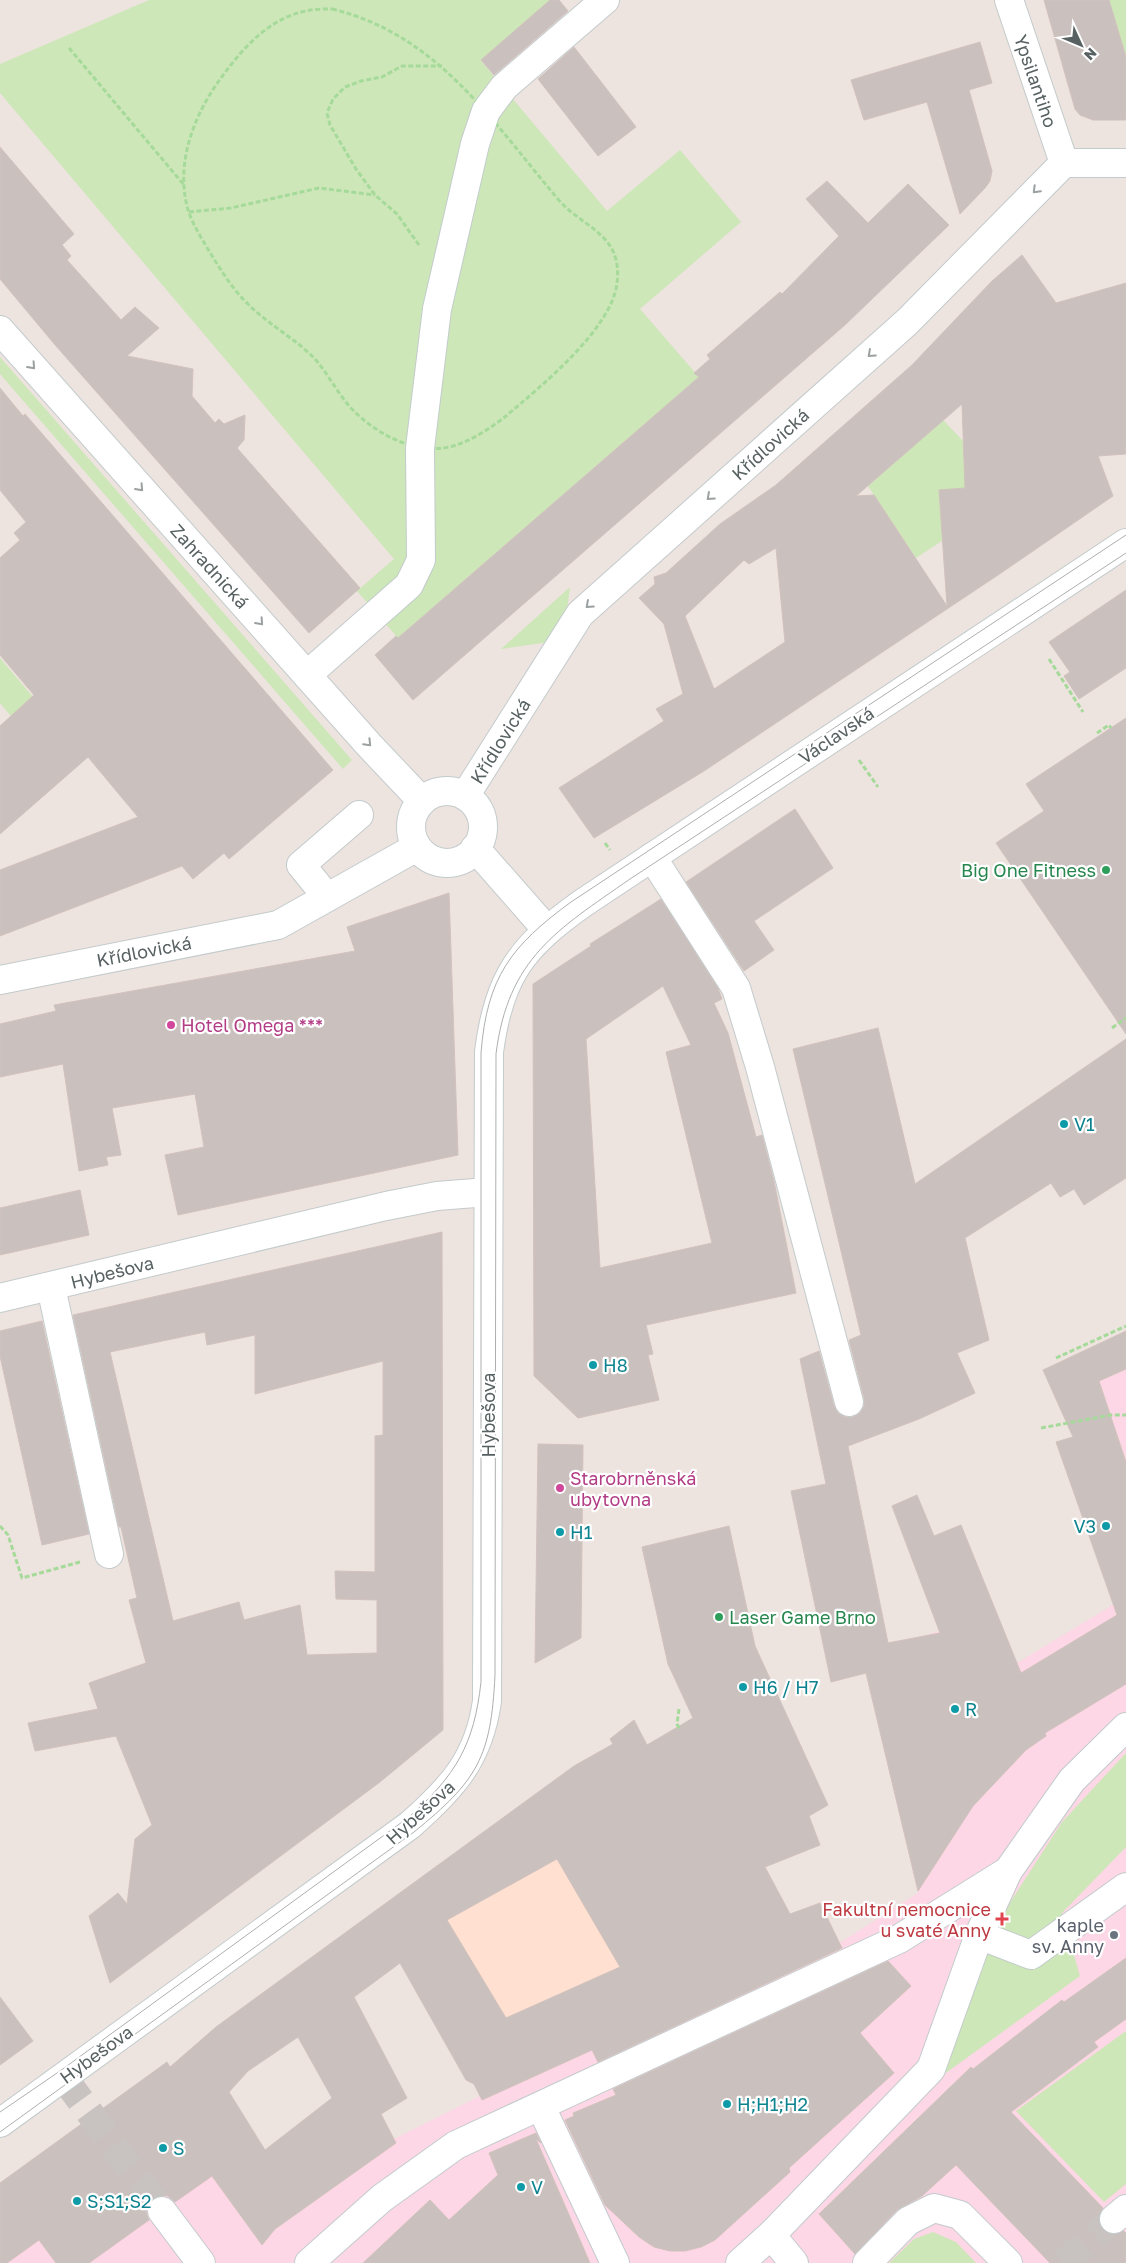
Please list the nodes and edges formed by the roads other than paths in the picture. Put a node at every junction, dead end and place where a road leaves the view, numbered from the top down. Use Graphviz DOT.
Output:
graph roads {
  1 [pos="605,0"];
  2 [pos="1009,0"];
  3 [pos="1064,163"];
  4 [pos="1126,163"];
  5 [pos="0,330"];
  6 [pos="1126,543"];
  7 [pos="307,676"];
  8 [pos="465,796"];
  9 [pos="422,801"];
  10 [pos="360,815"];
  11 [pos="417,847"];
  12 [pos="475,848"];
  13 [pos="652,857"];
  14 [pos="327,897"];
  15 [pos="547,930"];
  16 [pos="0,980"];
  17 [pos="488,1192"];
  18 [pos="51,1287"];
  19 [pos="0,1298"];
  20 [pos="849,1402"];
  21 [pos="109,1554"];
  22 [pos="1126,1727"];
  23 [pos="1008,1871"];
  24 [pos="1126,1887"];
  25 [pos="979,1935"];
  26 [pos="541,2107"];
  27 [pos="0,2122"];
  28 [pos="162,2211"];
  29 [pos="771,2234"];
  30 [pos="201,2263"];
  31 [pos="309,2263"];
  32 [pos="615,2263"];
  33 [pos="740,2263"];
  34 [pos="794,2263"];
  35 [pos="867,2263"];
  36 [pos="1008,2263"];
  1 -- 7 [label="street"];
  2 -- 3 [label="street, Ypsilantiho"];
  3 -- 4 [label="street"];
  3 -- 8 [label="street, Křídlovická, one-way"];
  5 -- 7 [label="street, Zahradnická, one-way"];
  6 -- 13 [label="street, Václavská"];
  7 -- 9 [label="street, Zahradnická, one-way"];
  8 -- 9 [label="street"];
  8 -- 12 [label="street"];
  9 -- 11 [label="street"];
  10 -- 14 [label="street"];
  11 -- 12 [label="street"];
  11 -- 14 [label="street, Křídlovická"];
  12 -- 15 [label="street"];
  13 -- 15 [label="street, Václavská"];
  13 -- 20 [label="street"];
  14 -- 16 [label="street, Křídlovická"];
  15 -- 17 [label="street, Hybešova"];
  17 -- 18 [label="street, Hybešova"];
  17 -- 27 [label="street, Hybešova"];
  18 -- 19 [label="street, Hybešova"];
  18 -- 21 [label="street"];
  22 -- 23 [label="street"];
  23 -- 25 [label="street"];
  23 -- 26 [label="street"];
  24 -- 25 [label="street"];
  25 -- 29 [label="street"];
  26 -- 31 [label="street"];
  26 -- 32 [label="street"];
  28 -- 30 [label="street"];
  29 -- 33 [label="street"];
  29 -- 34 [label="street"];
  35 -- 36 [label="street"];
}
